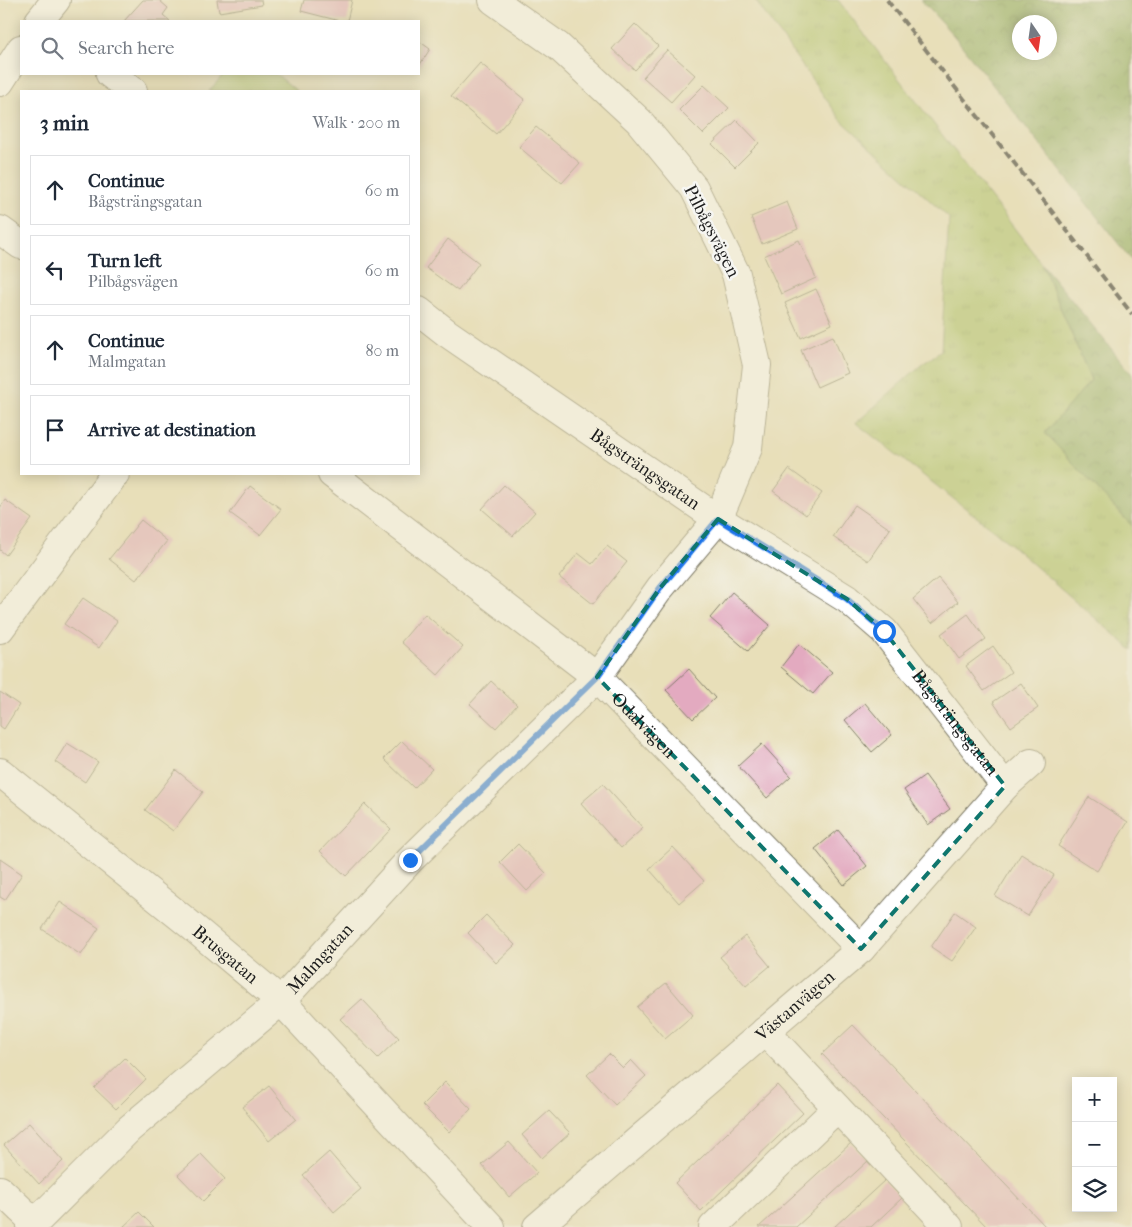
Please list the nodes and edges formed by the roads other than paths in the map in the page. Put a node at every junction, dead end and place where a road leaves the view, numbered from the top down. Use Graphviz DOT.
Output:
graph roads {
  1 [pos="56,0"];
  2 [pos="494,0"];
  3 [pos="40,20"];
  4 [pos="20,51"];
  5 [pos="111,75"];
  6 [pos="0,82"];
  7 [pos="132,90"];
  8 [pos="0,230"];
  9 [pos="20,244"];
  10 [pos="420,312"];
  11 [pos="114,475"];
  12 [pos="333,475"];
  13 [pos="718,519"];
  14 [pos="0,629"];
  15 [pos="597,677"];
  16 [pos="1031,763"];
  17 [pos="0,772"];
  18 [pos="1005,786"];
  19 [pos="861,949"];
  20 [pos="281,1001"];
  21 [pos="765,1032"];
  22 [pos="837,1108"];
  23 [pos="0,1190"];
  24 [pos="33,1225"];
  25 [pos="491,1227"];
  26 [pos="537,1227"];
  27 [pos="713,1227"];
  28 [pos="949,1227"];
  1 -- 3 [label="street"];
  2 -- 13 [label="street, Pilbågsvägen"];
  4 -- 6 [label="street"];
  5 -- 7 [label="street"];
  8 -- 9 [label="street"];
  10 -- 13 [label="street, Bågsträngsgatan"];
  11 -- 14 [label="street"];
  12 -- 15 [label="street, Odalvägen"];
  13 -- 15 [label="street, Pilbågsvägen"];
  13 -- 18 [label="street, Bågsträngsgatan"];
  15 -- 19 [label="street, Odalvägen"];
  15 -- 20 [label="street, Malmgatan"];
  16 -- 18 [label="street, Västanvägen"];
  17 -- 20 [label="street, Brusgatan"];
  18 -- 19 [label="street, Västanvägen"];
  19 -- 21 [label="street, Västanvägen"];
  20 -- 24 [label="street, Malmgatan"];
  20 -- 25 [label="street, Brusgatan"];
  21 -- 22 [label="street"];
  21 -- 26 [label="street, Västanvägen"];
  22 -- 27 [label="street"];
  22 -- 28 [label="street"];
  23 -- 24 [label="street"];
}
